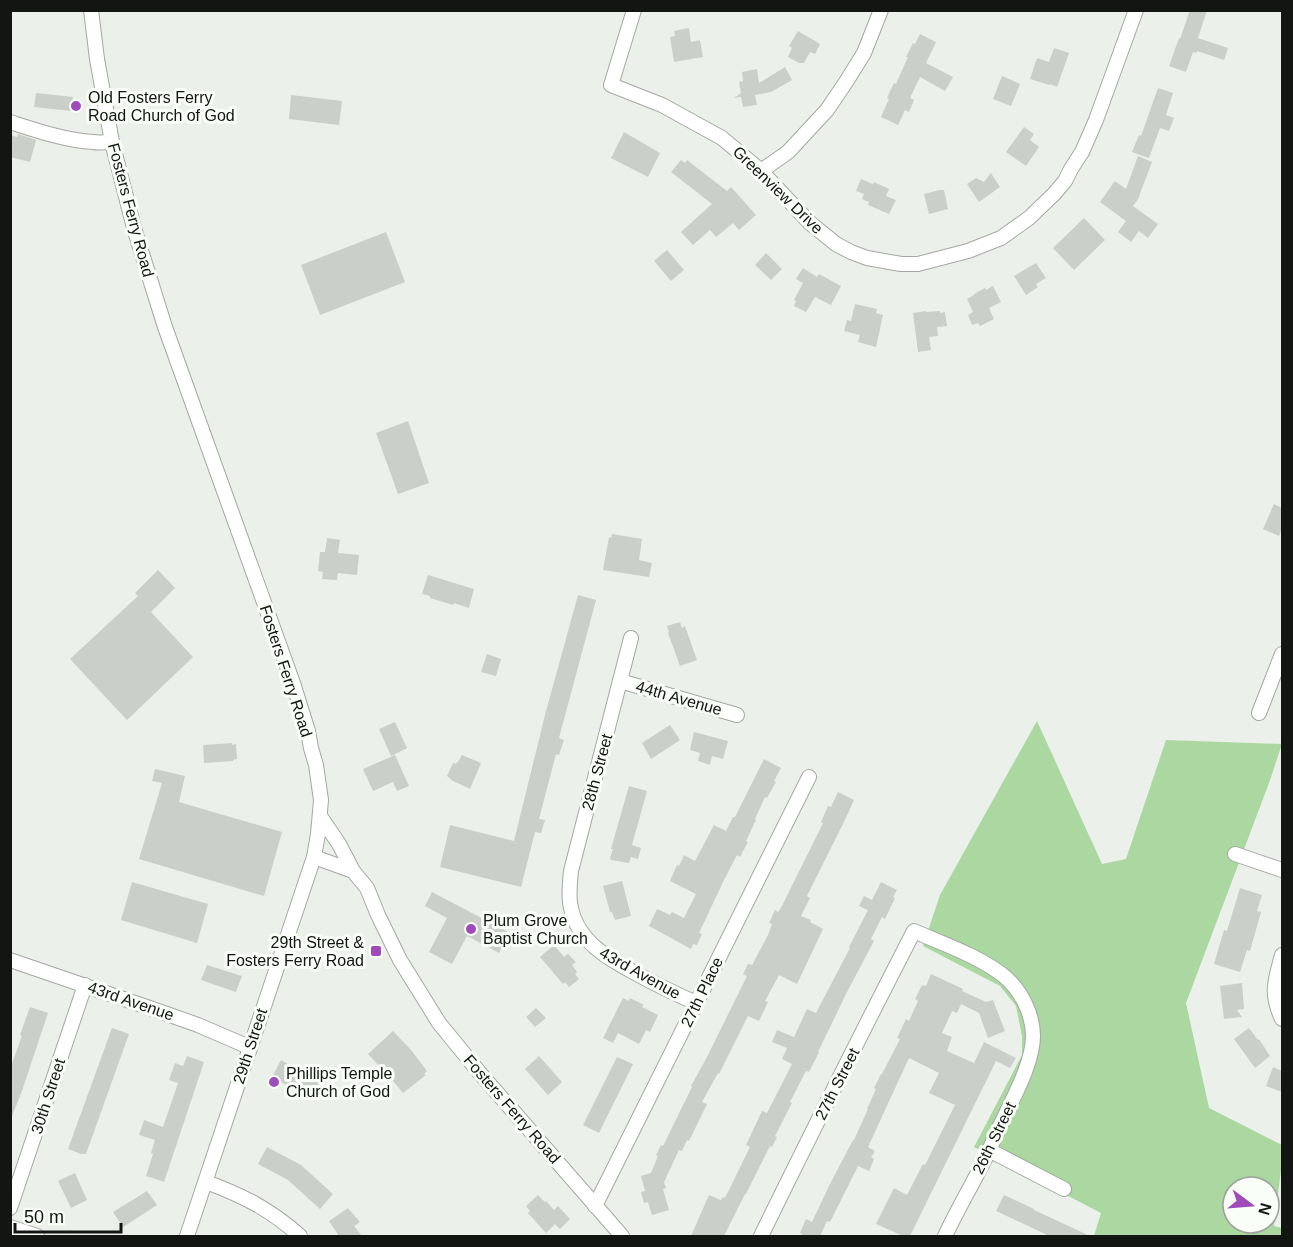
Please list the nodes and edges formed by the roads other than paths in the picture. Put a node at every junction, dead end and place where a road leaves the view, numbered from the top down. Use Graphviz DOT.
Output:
graph roads {
  1 [pos="91,10"];
  2 [pos="634,10"];
  3 [pos="880,10"];
  4 [pos="1136,10"];
  5 [pos="10,122"];
  6 [pos="112,142"];
  7 [pos="761,171"];
  8 [pos="631,638"];
  9 [pos="1282,654"];
  10 [pos="620,681"];
  11 [pos="1259,713"];
  12 [pos="737,715"];
  13 [pos="809,777"];
  14 [pos="320,816"];
  15 [pos="1235,854"];
  16 [pos="314,857"];
  17 [pos="1282,870"];
  18 [pos="353,871"];
  19 [pos="570,906"];
  20 [pos="914,931"];
  21 [pos="1282,956"];
  22 [pos="10,960"];
  23 [pos="85,985"];
  24 [pos="696,1003"];
  25 [pos="1282,1019"];
  26 [pos="249,1047"];
  27 [pos="989,1150"];
  28 [pos="206,1182"];
  29 [pos="1064,1190"];
  30 [pos="595,1206"];
  31 [pos="10,1208"];
  32 [pos="10,1227"];
  33 [pos="38,1236"];
  34 [pos="187,1236"];
  35 [pos="300,1236"];
  36 [pos="622,1236"];
  37 [pos="761,1236"];
  38 [pos="945,1236"];
  1 -- 6 [label="street, Fosters Ferry Road"];
  2 -- 7 [label="street, Greenview Drive"];
  3 -- 7 [label="street"];
  4 -- 7 [label="street, Greenview Drive"];
  5 -- 6 [label="street"];
  6 -- 14 [label="street, Fosters Ferry Road"];
  8 -- 10 [label="street, 28th Street"];
  9 -- 11 [label="street"];
  10 -- 12 [label="street, 44th Avenue"];
  10 -- 19 [label="street, 28th Street"];
  13 -- 24 [label="street, 27th Place"];
  14 -- 16 [label="street, Fosters Ferry Road"];
  14 -- 18 [label="street, Fosters Ferry Road"];
  15 -- 17 [label="street"];
  16 -- 18 [label="street"];
  16 -- 26 [label="street, 29th Street"];
  18 -- 30 [label="street, Fosters Ferry Road"];
  19 -- 24 [label="street, 43rd Avenue"];
  20 -- 27 [label="street, 26th Street"];
  20 -- 37 [label="street, 27th Street"];
  21 -- 25 [label="street"];
  22 -- 23 [label="street, 43rd Avenue"];
  23 -- 26 [label="street, 43rd Avenue"];
  23 -- 31 [label="street, 30th Street"];
  24 -- 30 [label="street, 27th Place"];
  26 -- 28 [label="street, 29th Street"];
  27 -- 29 [label="street"];
  27 -- 38 [label="street, 26th Street"];
  28 -- 34 [label="street, 29th Street"];
  28 -- 35 [label="street"];
  30 -- 36 [label="street, Fosters Ferry Road"];
  32 -- 33 [label="street"];
}
